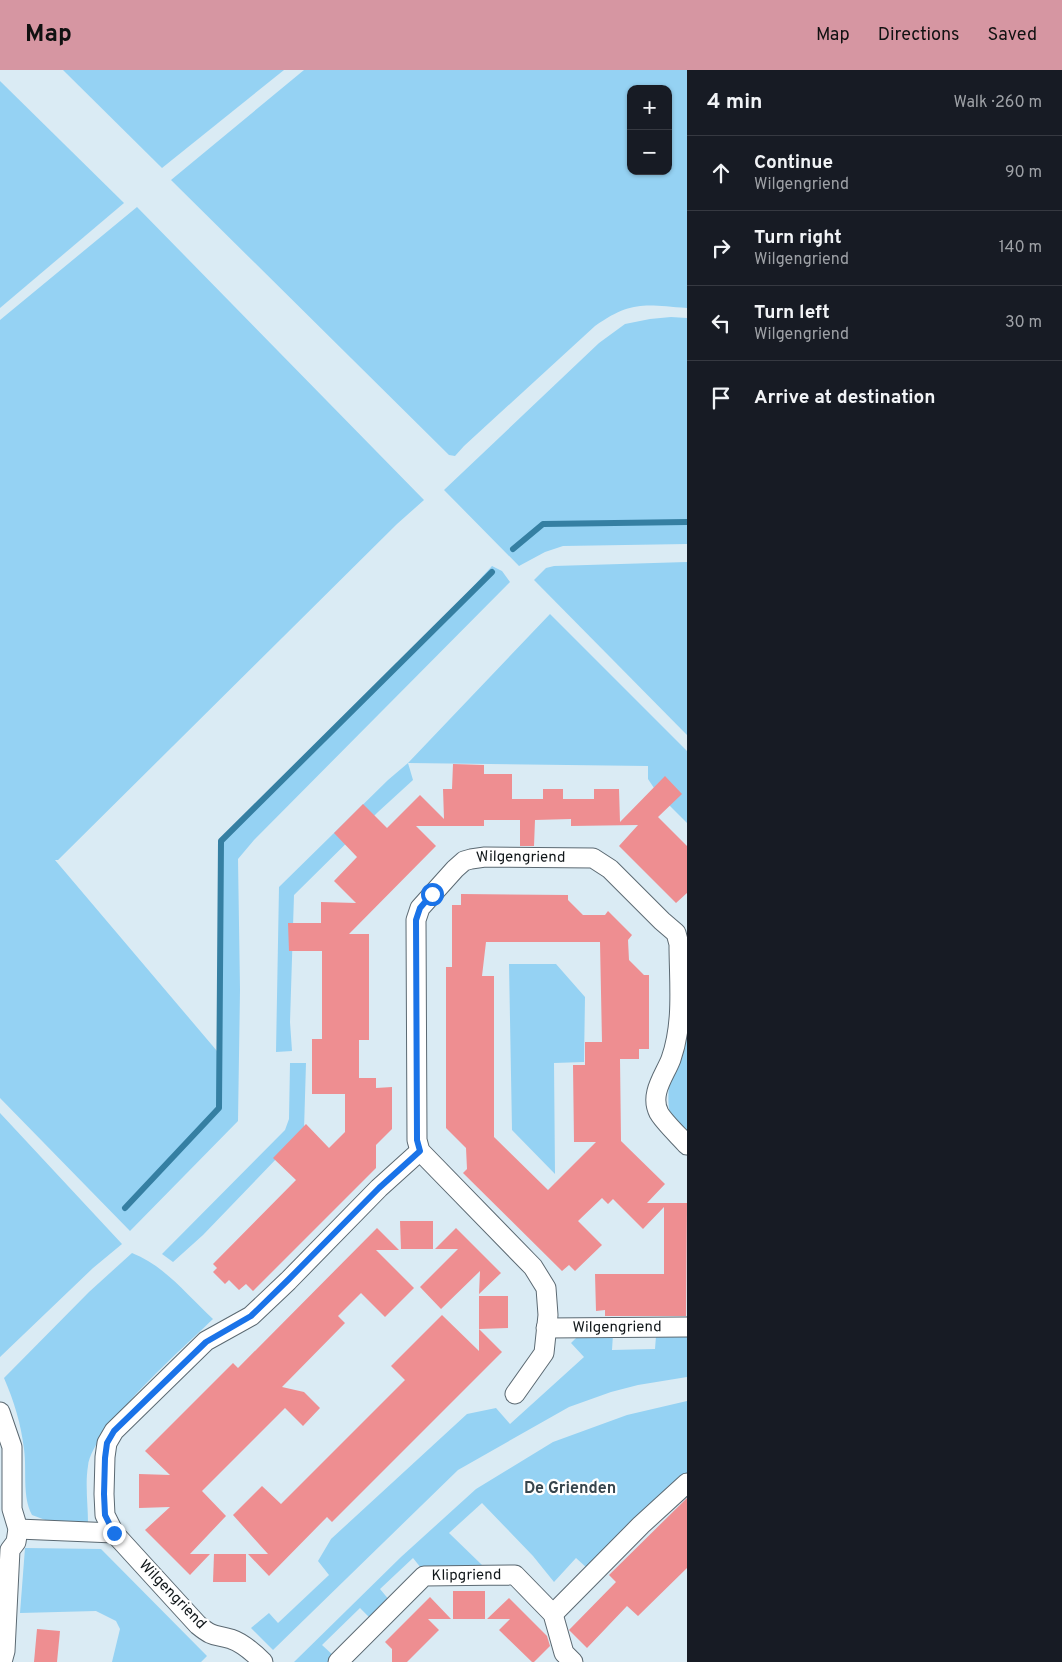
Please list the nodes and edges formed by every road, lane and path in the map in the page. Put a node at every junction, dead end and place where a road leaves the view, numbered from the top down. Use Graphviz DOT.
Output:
graph roads {
  1 [pos="682,928"];
  2 [pos="687,1145"];
  3 [pos="420,1151"];
  4 [pos="687,1327"];
  5 [pos="546,1328"];
  6 [pos="514,1394"];
  7 [pos="0,1412"];
  8 [pos="687,1483"];
  9 [pos="6,1509"];
  10 [pos="18,1529"];
  11 [pos="114,1533"];
  12 [pos="5,1550"];
  13 [pos="553,1614"];
  14 [pos="2,1662"];
  15 [pos="263,1662"];
  16 [pos="338,1662"];
  17 [pos="573,1662"];
  1 -- 2 [label="street, Wilgengriend"];
  1 -- 3 [label="street, Wilgengriend"];
  3 -- 5 [label="street"];
  3 -- 11 [label="street, Wilgengriend"];
  4 -- 5 [label="street, Wilgengriend"];
  5 -- 6 [label="street"];
  7 -- 9 [label="street"];
  8 -- 13 [label="street"];
  9 -- 10 [label="street"];
  10 -- 11 [label="street"];
  10 -- 12 [label="street"];
  11 -- 15 [label="street, Wilgengriend"];
  12 -- 14 [label="street"];
  13 -- 16 [label="street, Klipgriend"];
  13 -- 17 [label="street, Klipgriend"];
}
